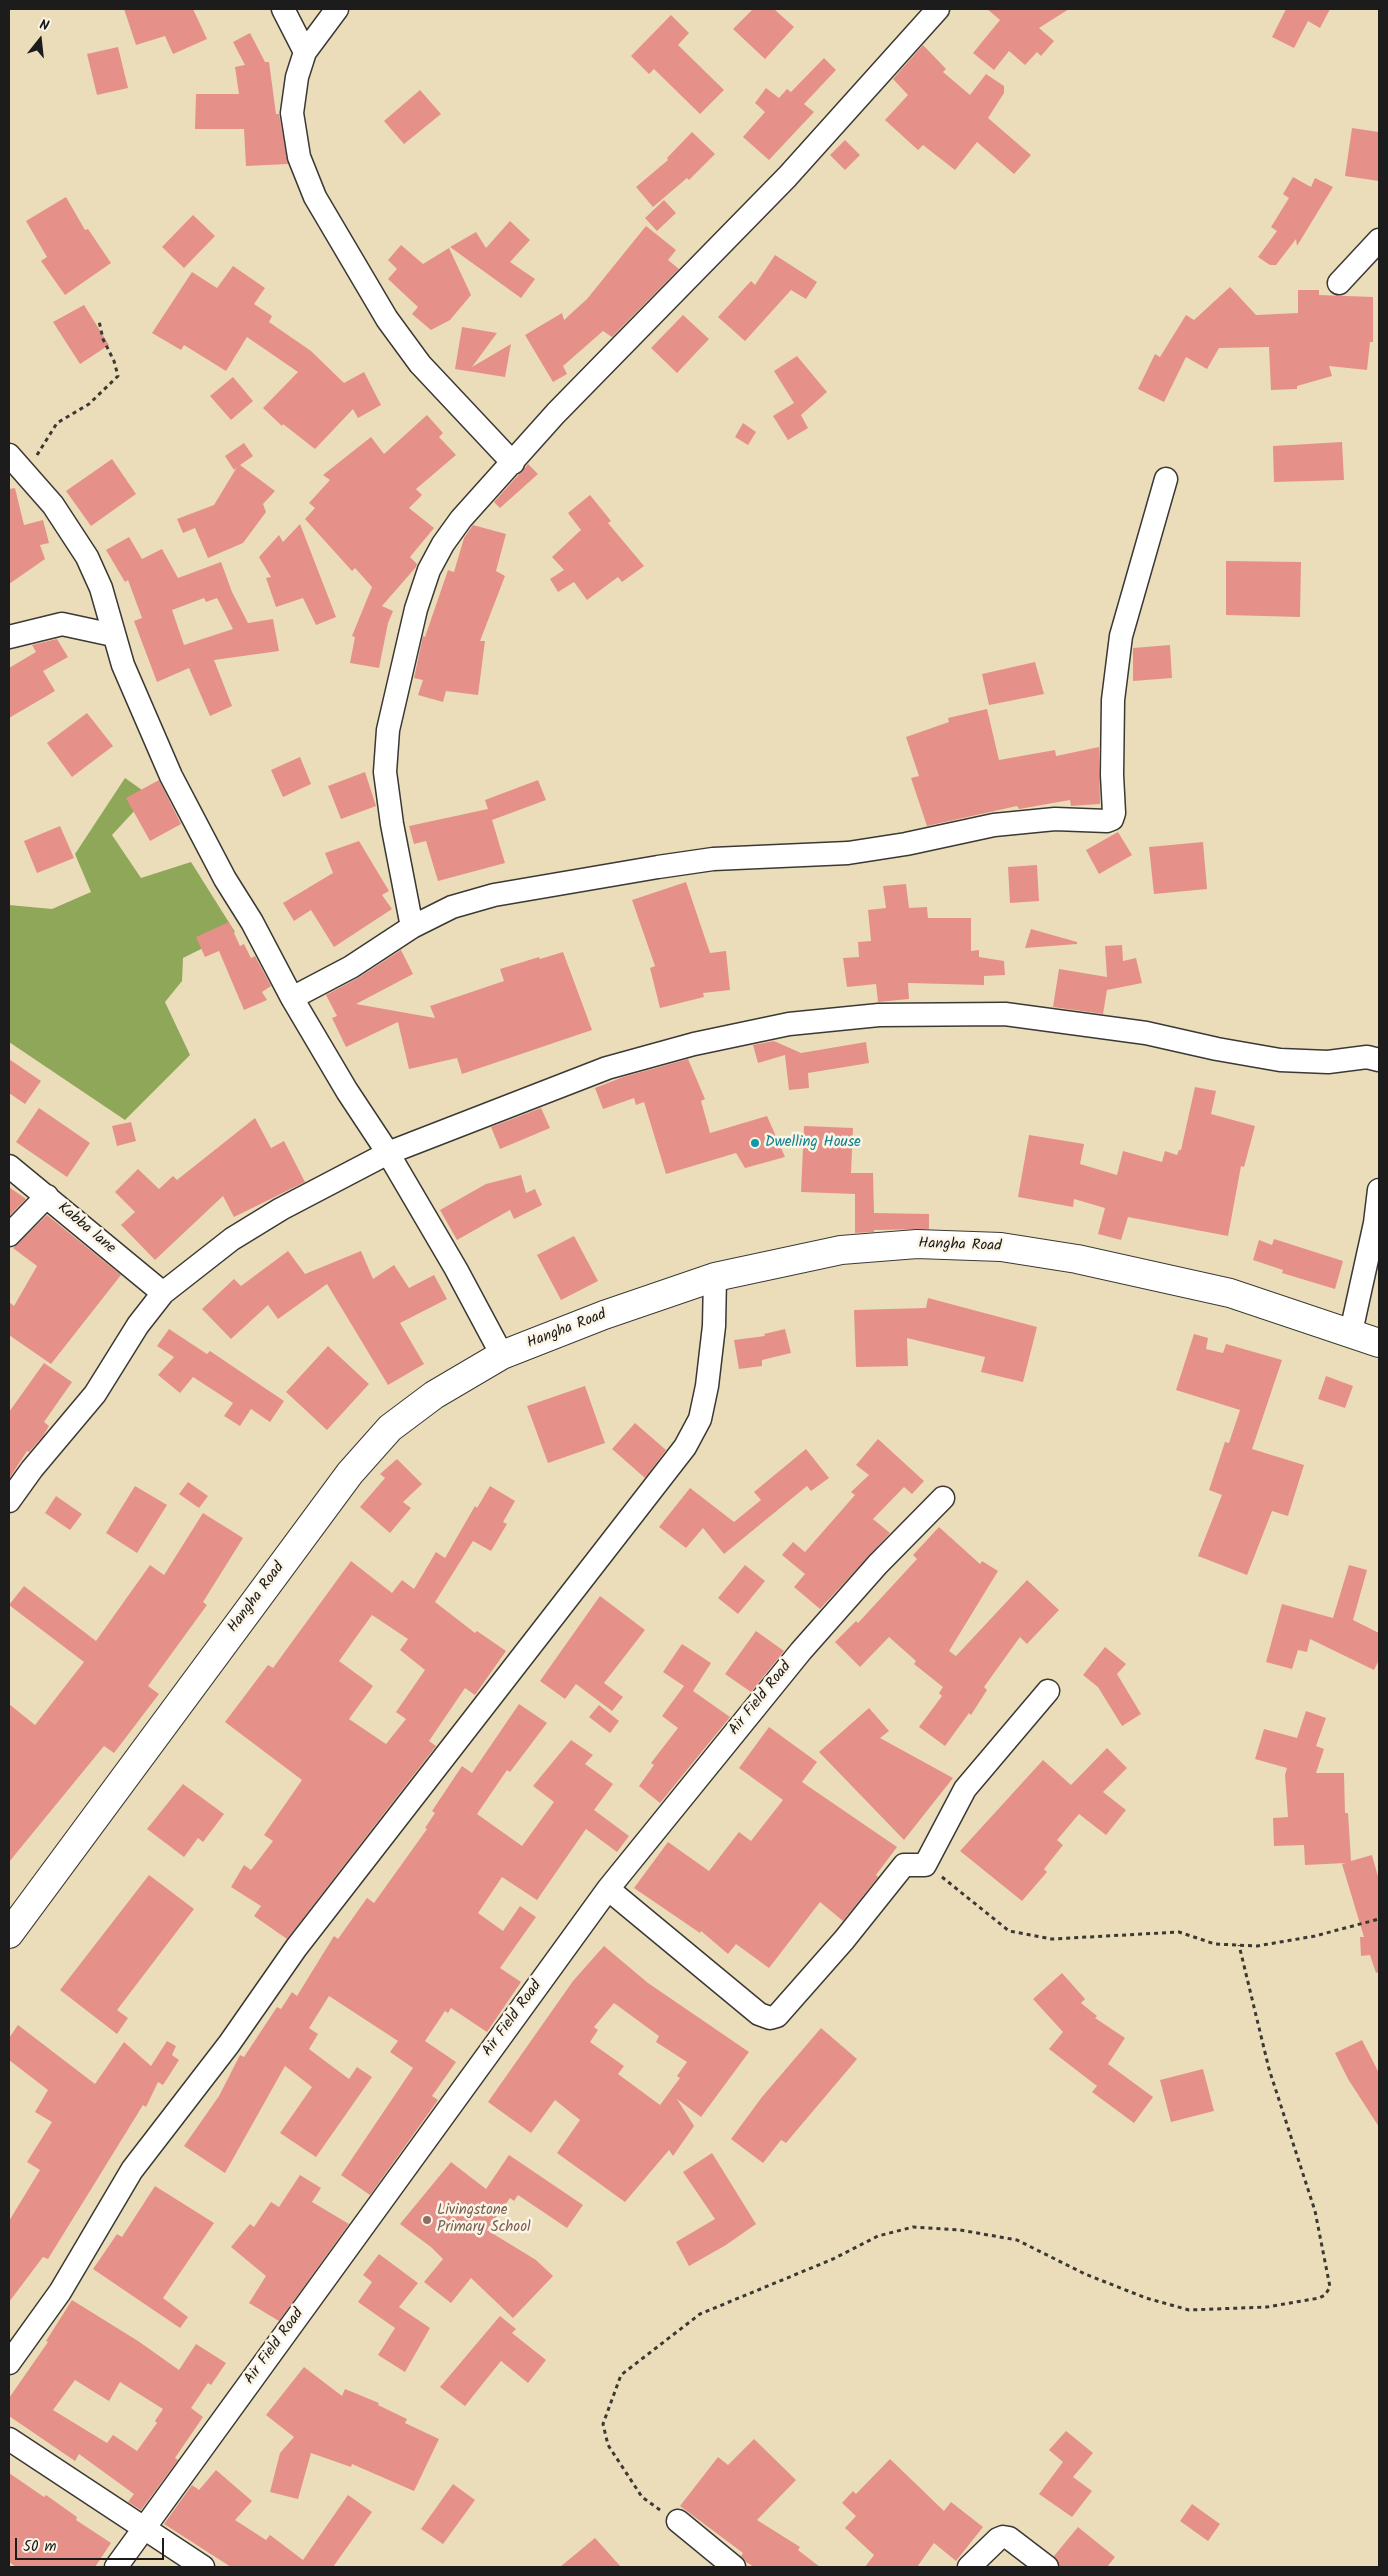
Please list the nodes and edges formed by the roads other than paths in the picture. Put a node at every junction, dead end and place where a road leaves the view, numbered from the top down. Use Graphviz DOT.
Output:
graph roads {
  1 [pos="283,9"];
  2 [pos="337,9"];
  3 [pos="938,9"];
  4 [pos="305,52"];
  5 [pos="1379,240"];
  6 [pos="1339,283"];
  7 [pos="9,455"];
  8 [pos="513,463"];
  9 [pos="1166,479"];
  10 [pos="113,635"];
  11 [pos="9,637"];
  12 [pos="412,927"];
  13 [pos="292,998"];
  14 [pos="1379,1060"];
  15 [pos="388,1153"];
  16 [pos="9,1166"];
  17 [pos="1379,1190"];
  18 [pos="47,1196"];
  19 [pos="9,1235"];
  20 [pos="715,1278"];
  21 [pos="163,1293"];
  22 [pos="1351,1332"];
  23 [pos="1379,1343"];
  24 [pos="502,1355"];
  25 [pos="944,1498"];
  26 [pos="9,1502"];
  27 [pos="1048,1691"];
  28 [pos="608,1889"];
  29 [pos="9,1934"];
  30 [pos="9,2363"];
  31 [pos="9,2439"];
  32 [pos="678,2521"];
  33 [pos="145,2527"];
  34 [pos="116,2567"];
  35 [pos="203,2567"];
  36 [pos="734,2567"];
  37 [pos="969,2567"];
  38 [pos="1047,2567"];
  1 -- 4 [label="street"];
  2 -- 4 [label="street"];
  3 -- 8 [label="street"];
  4 -- 8 [label="street"];
  5 -- 6 [label="street"];
  7 -- 10 [label="street"];
  8 -- 12 [label="street"];
  9 -- 12 [label="street"];
  10 -- 11 [label="street"];
  10 -- 13 [label="street"];
  12 -- 13 [label="street"];
  13 -- 15 [label="street"];
  14 -- 15 [label="street"];
  15 -- 21 [label="street"];
  15 -- 24 [label="street"];
  16 -- 18 [label="street, Kabba lane"];
  17 -- 22 [label="street"];
  18 -- 19 [label="street"];
  18 -- 21 [label="street, Kabba lane"];
  20 -- 22 [label="highway, Hangha Road"];
  20 -- 24 [label="highway, Hangha Road"];
  20 -- 30 [label="street"];
  21 -- 26 [label="street"];
  22 -- 23 [label="highway, Hangha Road"];
  24 -- 29 [label="highway, Hangha Road"];
  25 -- 28 [label="street, Air Field Road"];
  27 -- 28 [label="street"];
  28 -- 33 [label="street, Air Field Road"];
  31 -- 33 [label="street"];
  32 -- 36 [label="street"];
  33 -- 34 [label="street, Air Field Road"];
  33 -- 35 [label="street"];
  37 -- 38 [label="street"];
}
